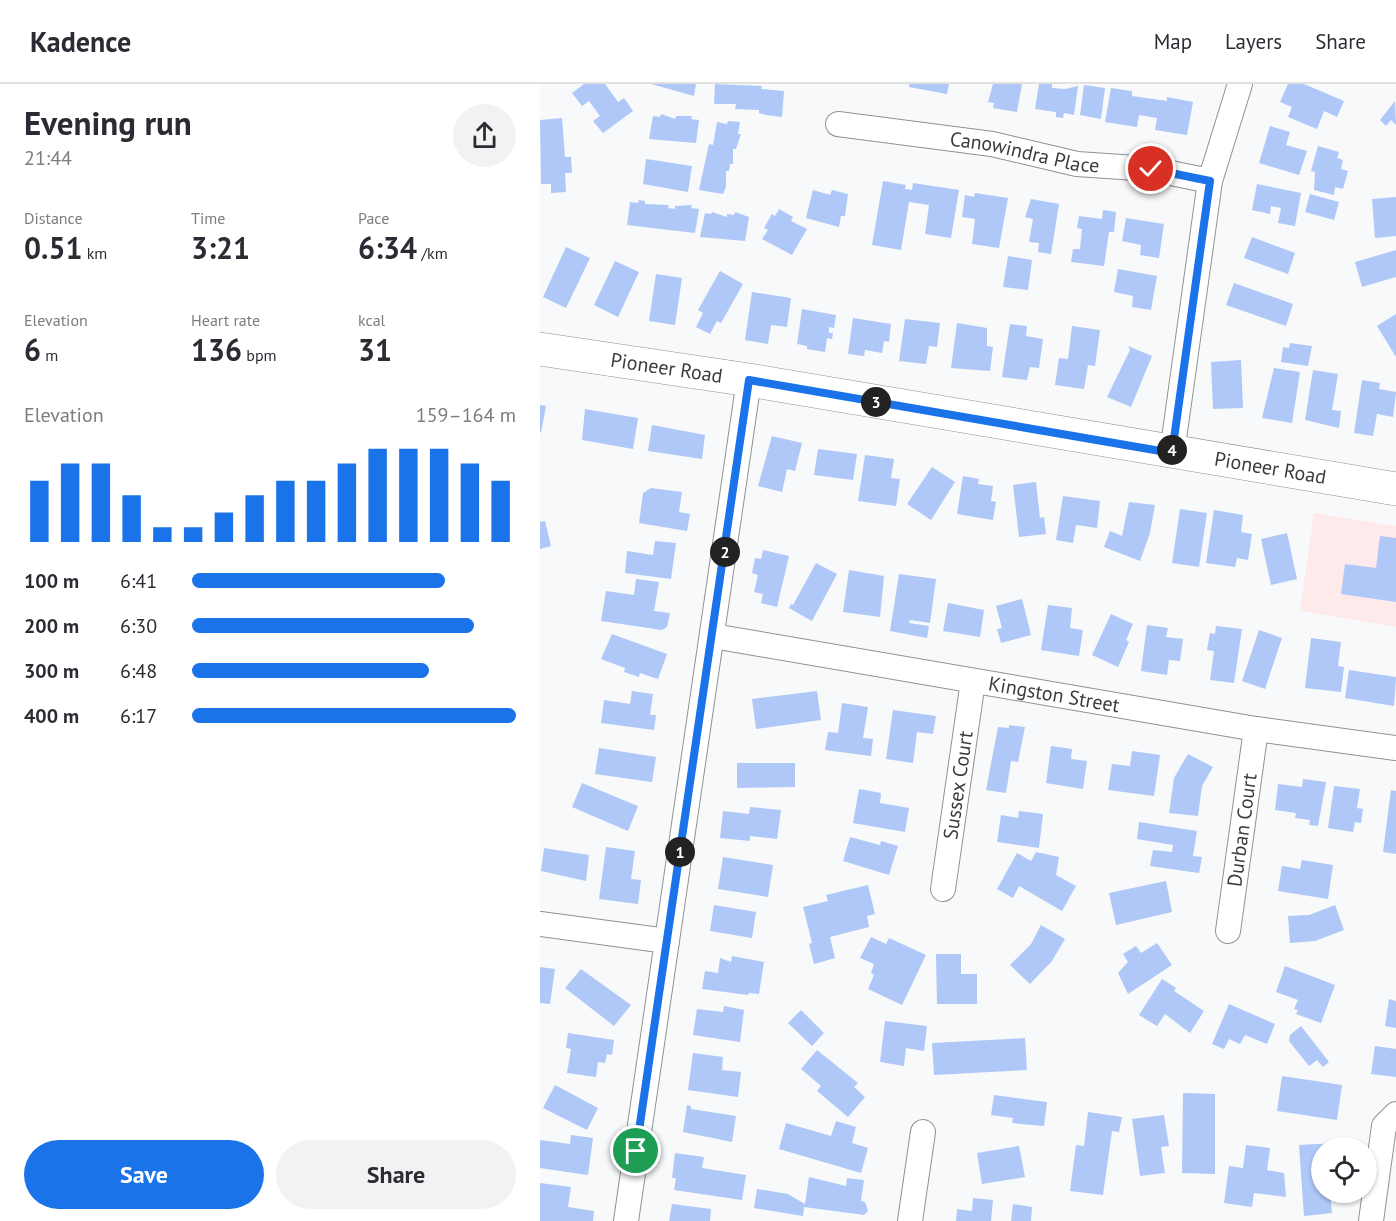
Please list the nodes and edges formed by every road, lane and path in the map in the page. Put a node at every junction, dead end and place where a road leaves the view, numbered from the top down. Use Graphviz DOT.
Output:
graph roads {
  1 [pos="1240,84"];
  2 [pos="838,124"];
  3 [pos="1210,181"];
  4 [pos="540,349"];
  5 [pos="749,380"];
  6 [pos="1172,453"];
  7 [pos="1396,489"];
  8 [pos="713,636"];
  9 [pos="973,681"];
  10 [pos="1256,729"];
  11 [pos="1396,748"];
  12 [pos="943,889"];
  13 [pos="540,924"];
  14 [pos="1228,931"];
  15 [pos="667,941"];
  16 [pos="1394,1115"];
  17 [pos="923,1132"];
  18 [pos="626,1221"];
  19 [pos="910,1221"];
  20 [pos="1371,1221"];
  1 -- 3 [label="street"];
  2 -- 3 [label="street, Canowindra Place"];
  3 -- 6 [label="street"];
  4 -- 5 [label="main road, Pioneer Road"];
  5 -- 6 [label="main road, Pioneer Road"];
  5 -- 8 [label="street"];
  6 -- 7 [label="main road, Pioneer Road"];
  8 -- 9 [label="street, Kingston Street"];
  8 -- 15 [label="street"];
  9 -- 10 [label="street, Kingston Street"];
  9 -- 12 [label="street, Sussex Court"];
  10 -- 11 [label="street, Kingston Street"];
  10 -- 14 [label="street, Durban Court"];
  13 -- 15 [label="street"];
  15 -- 18 [label="street"];
  16 -- 20 [label="street"];
  17 -- 19 [label="street"];
}
